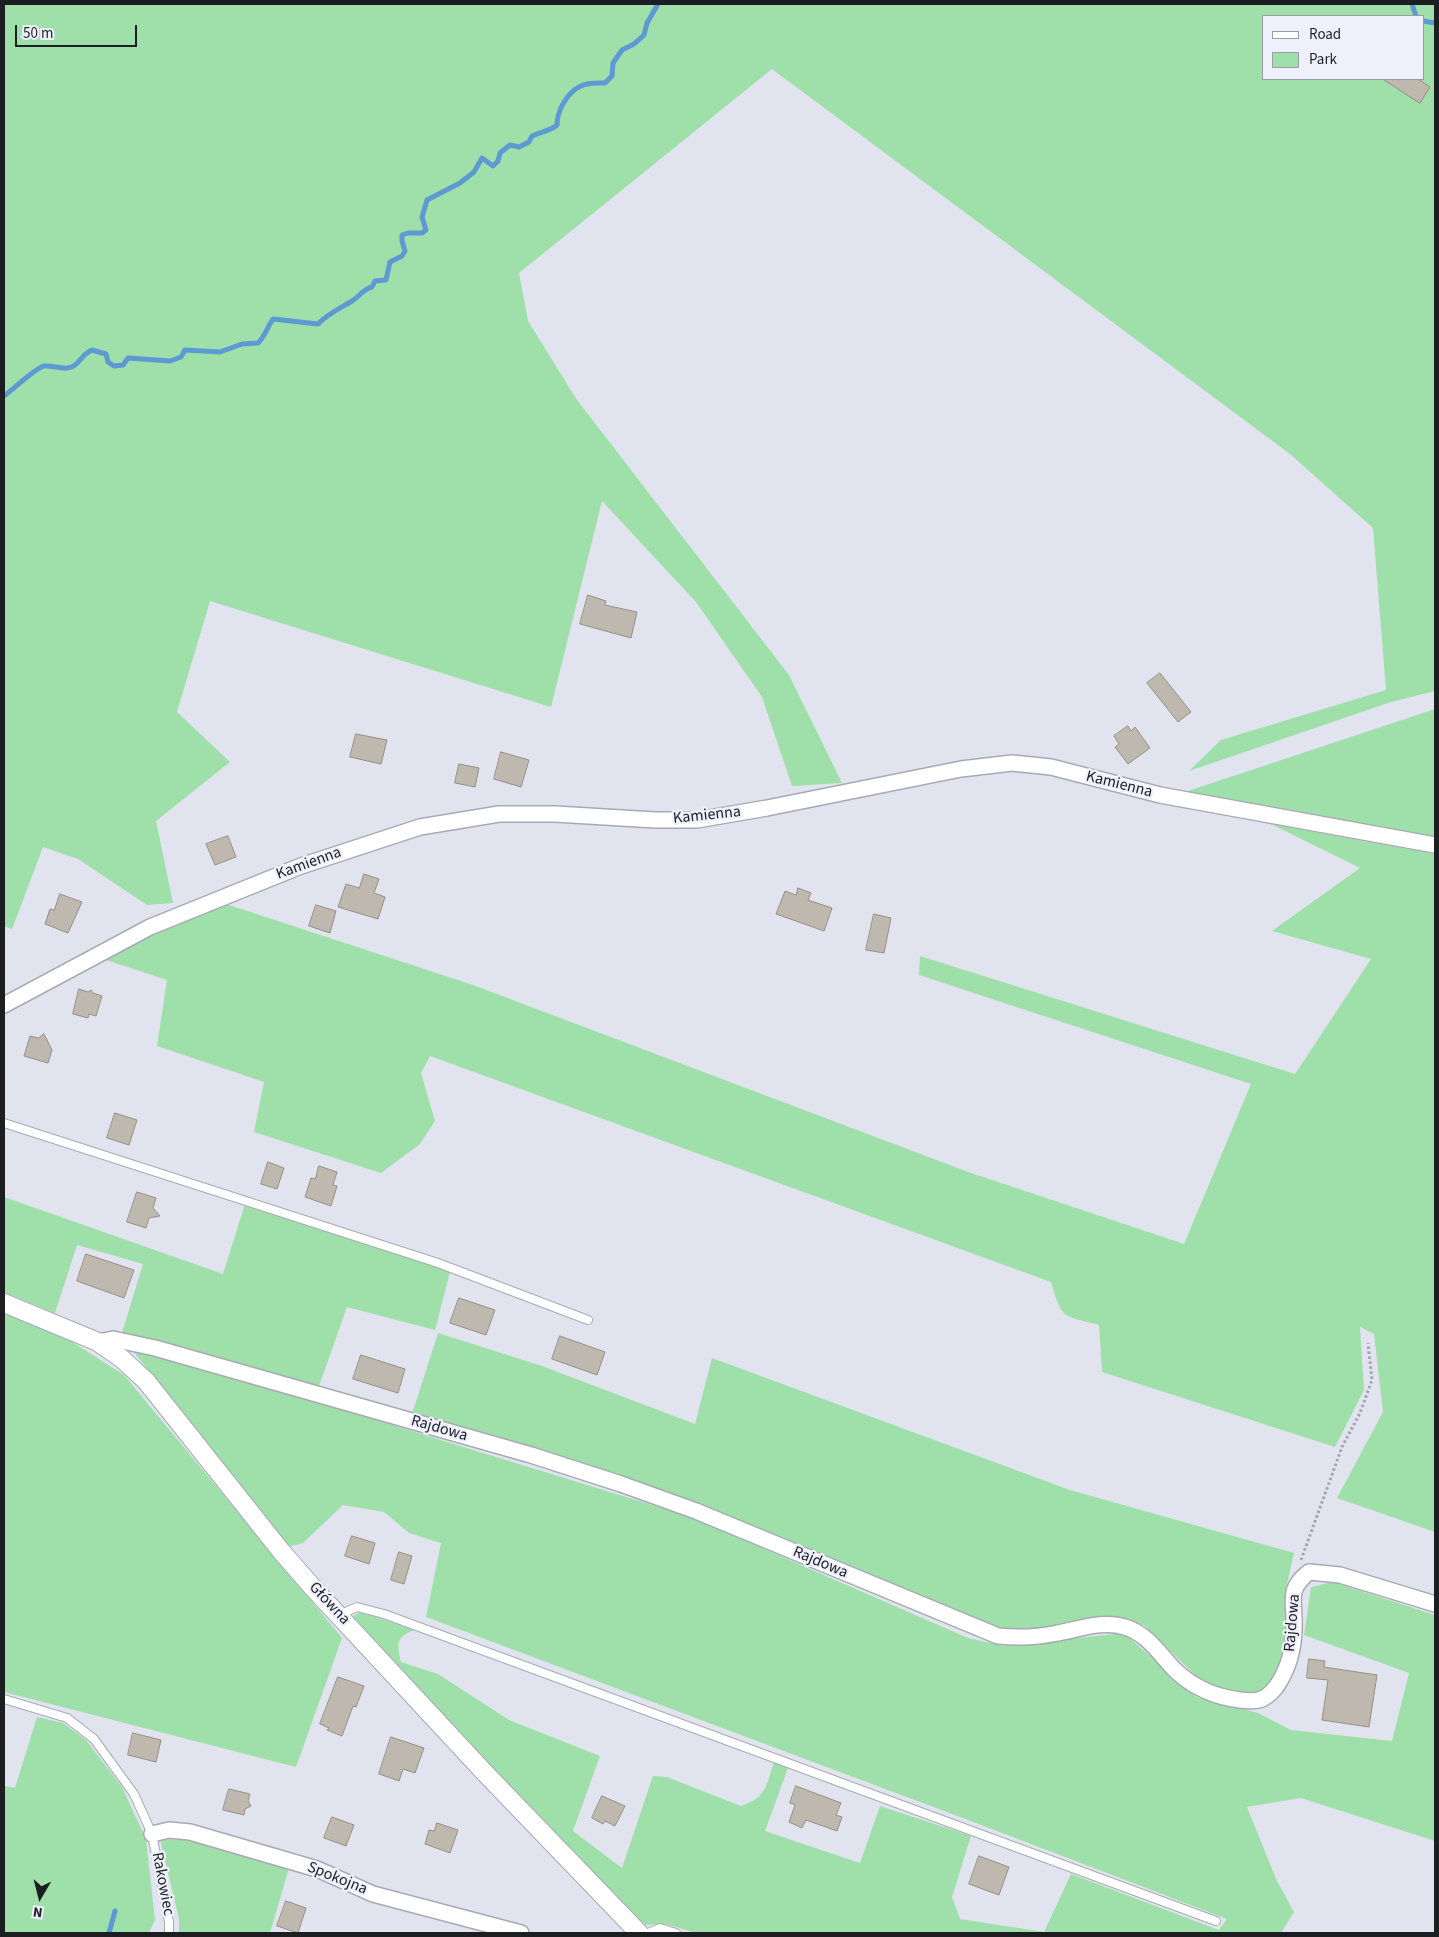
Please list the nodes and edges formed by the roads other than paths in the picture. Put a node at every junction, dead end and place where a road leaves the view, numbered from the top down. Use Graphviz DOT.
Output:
graph roads {
  1 [pos="1435,845"];
  2 [pos="4,1005"];
  3 [pos="4,1123"];
  4 [pos="4,1304"];
  5 [pos="588,1320"];
  6 [pos="98,1342"];
  7 [pos="1435,1604"];
  8 [pos="340,1615"];
  9 [pos="4,1699"];
  10 [pos="152,1834"];
  11 [pos="1216,1921"];
  12 [pos="169,1933"];
  13 [pos="521,1933"];
  14 [pos="639,1933"];
  15 [pos="648,1933"];
  16 [pos="676,1933"];
  1 -- 2 [label="street, Kamienna"];
  3 -- 5 [label="lane"];
  4 -- 6 [label="street, Główna"];
  6 -- 7 [label="street, Rajdowa"];
  6 -- 8 [label="street, Główna"];
  8 -- 11 [label="lane"];
  8 -- 14 [label="street, Główna"];
  9 -- 10 [label="lane, Rakowiec"];
  10 -- 12 [label="lane, Rakowiec"];
  10 -- 13 [label="street, Spokojna"];
  15 -- 16 [label="lane"];
}
